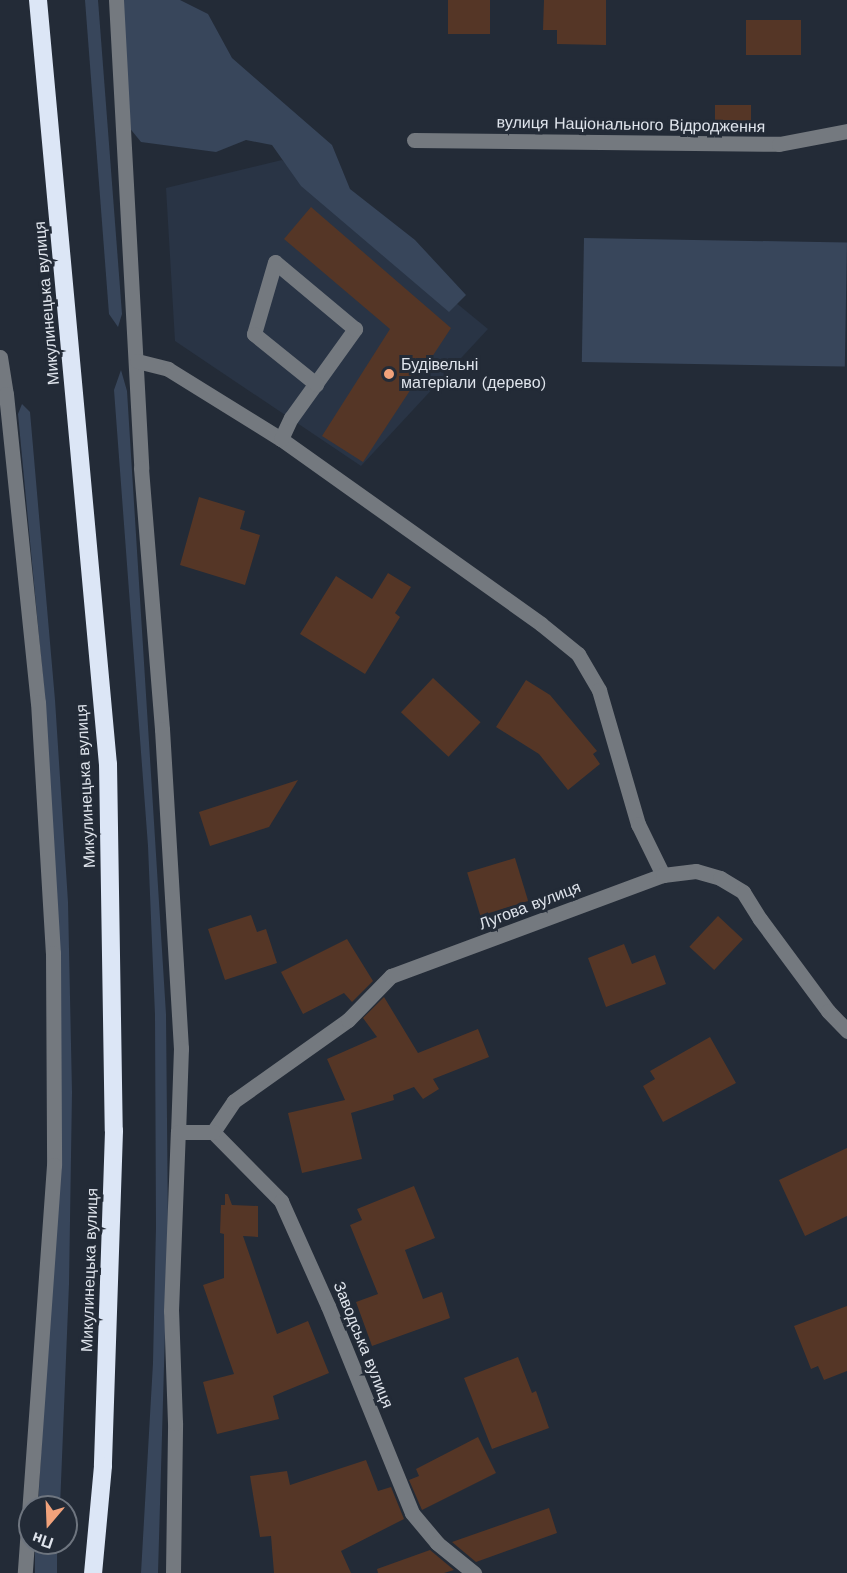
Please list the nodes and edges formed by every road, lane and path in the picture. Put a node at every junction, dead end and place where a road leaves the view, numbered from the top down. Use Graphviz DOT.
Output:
graph roads {
  1 [pos="38,0"];
  2 [pos="116,0"];
  3 [pos="847,131"];
  4 [pos="414,140"];
  5 [pos="0,357"];
  6 [pos="137,361"];
  7 [pos="316,384"];
  8 [pos="281,439"];
  9 [pos="663,875"];
  10 [pos="847,1031"];
  11 [pos="178,1132"];
  12 [pos="213,1132"];
  13 [pos="25,1573"];
  14 [pos="93,1573"];
  15 [pos="173,1573"];
  16 [pos="474,1573"];
  1 -- 14 [label="highway, Микулинецька вулиця"];
  2 -- 6 [label="street"];
  3 -- 4 [label="street, вулиця Національного Відродження"];
  5 -- 13 [label="street"];
  6 -- 8 [label="street"];
  6 -- 11 [label="street"];
  7 -- 7 [label="street"];
  7 -- 8 [label="street"];
  8 -- 9 [label="street"];
  9 -- 10 [label="street, Лугова вулиця"];
  9 -- 12 [label="street, Лугова вулиця"];
  11 -- 12 [label="street"];
  11 -- 15 [label="street"];
  12 -- 16 [label="street, Заводська вулиця"];
}
